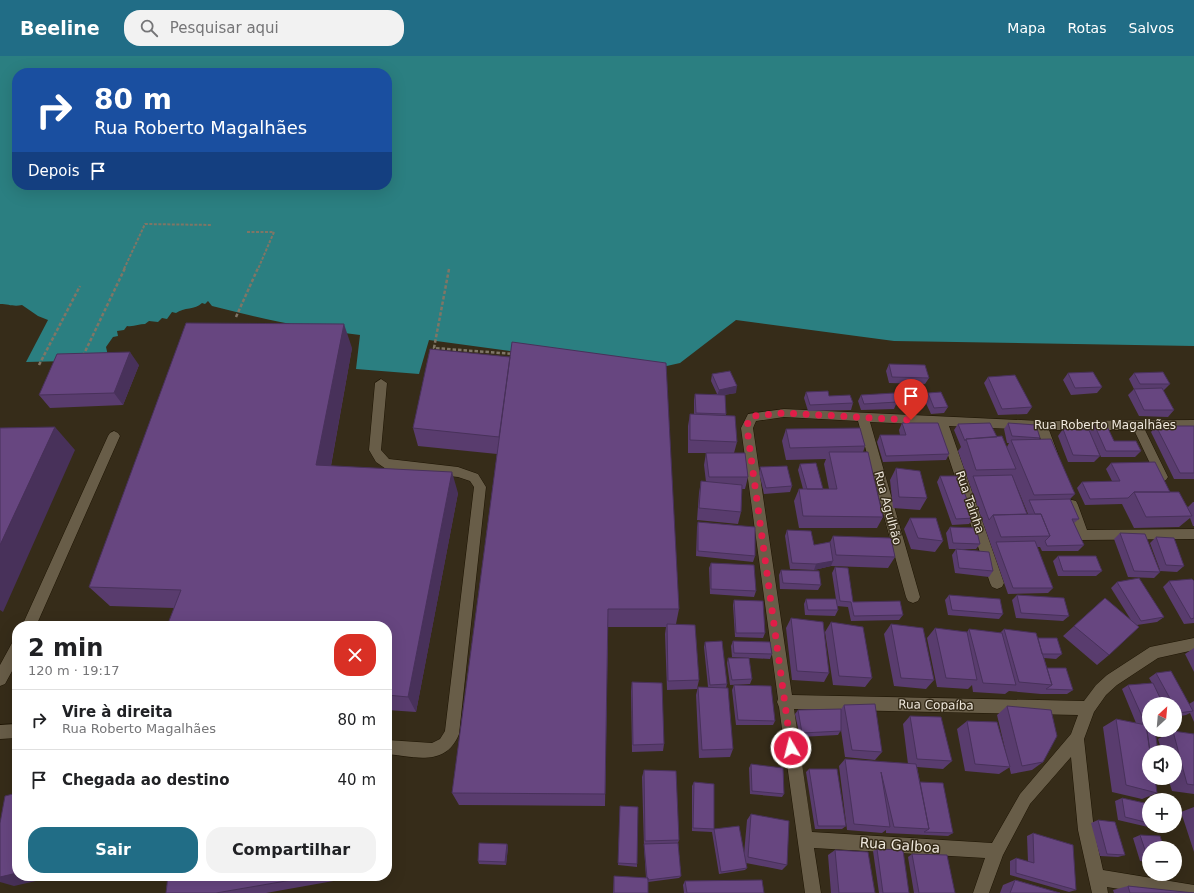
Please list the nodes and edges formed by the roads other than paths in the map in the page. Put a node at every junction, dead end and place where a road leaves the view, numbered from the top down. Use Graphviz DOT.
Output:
graph roads {
  1 [pos="381,383"];
  2 [pos="863,418"];
  3 [pos="942,422"];
  4 [pos="1137,425"];
  5 [pos="1194,425"];
  6 [pos="1041,426"];
  7 [pos="114,436"];
  8 [pos="1055,462"];
  9 [pos="1166,486"];
  10 [pos="1066,490"];
  11 [pos="1182,520"];
  12 [pos="1191,534"];
  13 [pos="997,583"];
  14 [pos="912,597"];
  15 [pos="31,621"];
  16 [pos="1194,644"];
  17 [pos="12,657"];
  18 [pos="0,679"];
  19 [pos="784,702"];
  20 [pos="1088,708"];
  21 [pos="12,731"];
  22 [pos="0,732"];
  23 [pos="1077,739"];
  24 [pos="392,747"];
  25 [pos="804,839"];
  26 [pos="996,851"];
  27 [pos="1096,876"];
  28 [pos="813,893"];
  29 [pos="981,893"];
  30 [pos="1100,893"];
  31 [pos="1194,893"];
  1 -- 24 [label="street"];
  2 -- 3 [label="street, Rua Roberto Magalhães"];
  2 -- 14 [label="street, Rua Agulhão"];
  2 -- 19 [label="street, Rua Roberto Magalhães"];
  3 -- 6 [label="street, Rua Roberto Magalhães"];
  3 -- 13 [label="street, Rua Tainha"];
  4 -- 5 [label="street, Rua Roberto Magalhães"];
  4 -- 6 [label="street, Rua Roberto Magalhães"];
  4 -- 9 [label="street"];
  6 -- 8 [label="street"];
  7 -- 15 [label="street"];
  10 -- 12 [label="street"];
  11 -- 12 [label="street"];
  16 -- 20 [label="street"];
  17 -- 18 [label="street"];
  19 -- 20 [label="street, Rua Copaíba"];
  19 -- 25 [label="street"];
  20 -- 23 [label="street"];
  21 -- 22 [label="street"];
  23 -- 26 [label="street"];
  23 -- 27 [label="street"];
  25 -- 26 [label="street, Rua Galboa"];
  25 -- 28 [label="street"];
  26 -- 29 [label="street"];
  27 -- 30 [label="street"];
  27 -- 31 [label="street"];
}
